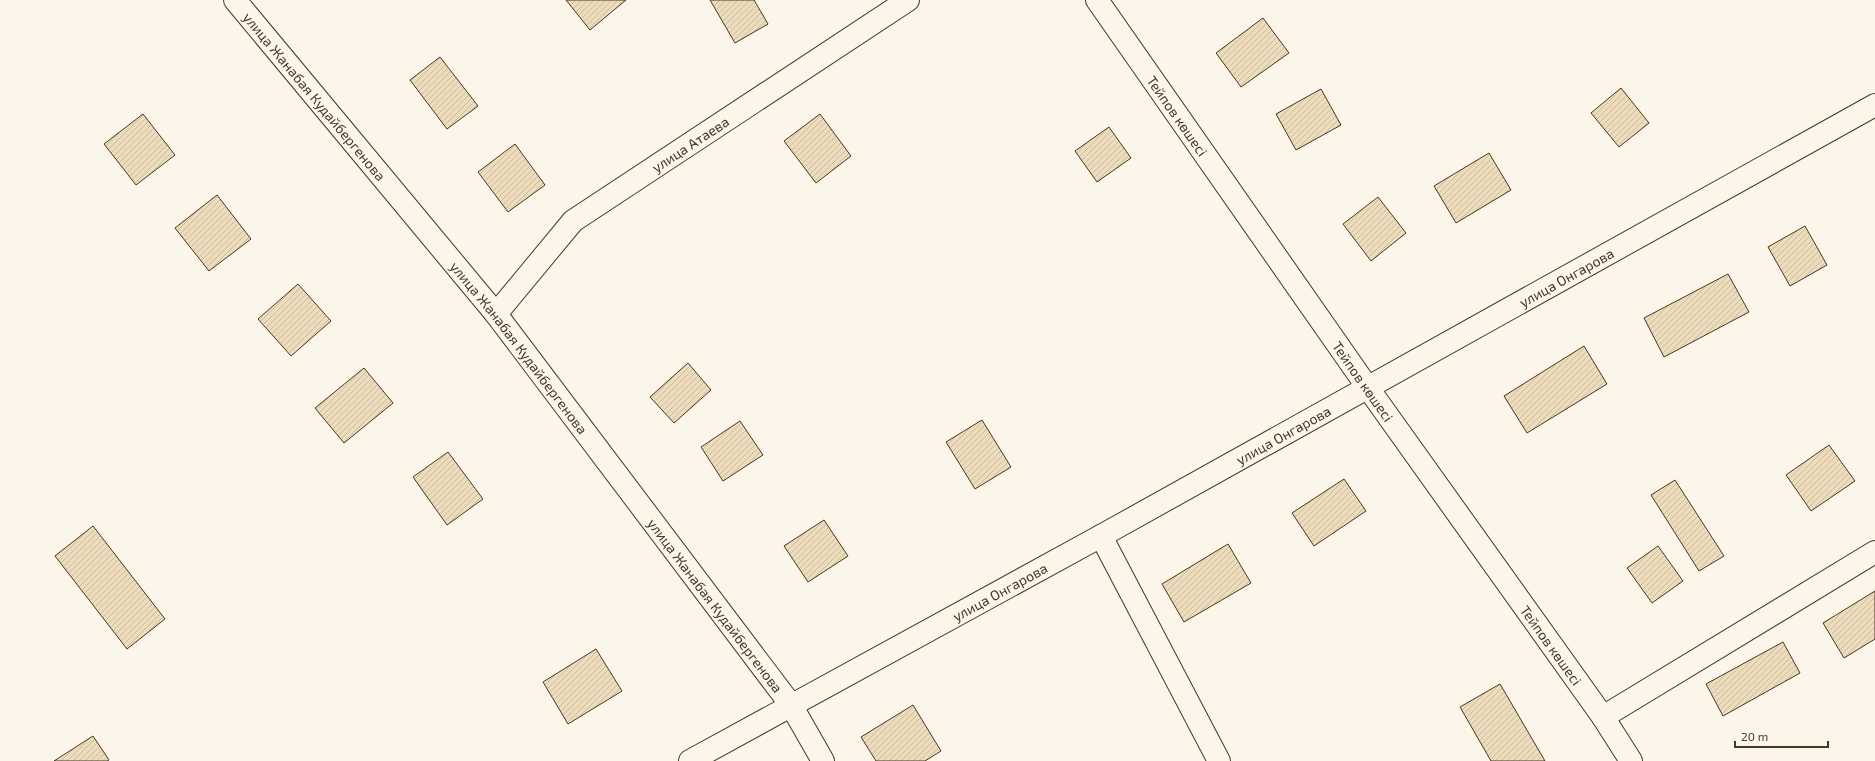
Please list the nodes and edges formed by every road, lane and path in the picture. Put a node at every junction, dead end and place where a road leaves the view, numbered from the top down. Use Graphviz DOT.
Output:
graph roads {
  1 [pos="234,0"];
  2 [pos="908,0"];
  3 [pos="1097,0"];
  4 [pos="1875,105"];
  5 [pos="496,314"];
  6 [pos="1368,388"];
  7 [pos="1101,536"];
  8 [pos="1875,552"];
  9 [pos="791,705"];
  10 [pos="1603,716"];
  11 [pos="690,761"];
  12 [pos="823,761"];
  13 [pos="1219,761"];
  14 [pos="1631,761"];
  1 -- 5 [label="street, улица Жанабая Кудайбергенова"];
  2 -- 5 [label="street, улица Атаева"];
  3 -- 6 [label="street, Тейпов көшесі"];
  4 -- 6 [label="street, улица Онгарова"];
  5 -- 9 [label="street, улица Жанабая Кудайбергенова"];
  6 -- 7 [label="street, улица Онгарова"];
  6 -- 10 [label="street, Тейпов көшесі"];
  7 -- 9 [label="street, улица Онгарова"];
  7 -- 13 [label="street"];
  8 -- 10 [label="street"];
  9 -- 11 [label="street, улица Онгарова"];
  9 -- 12 [label="street, улица Жанабая Кудайбергенова"];
  10 -- 14 [label="street, Тейпов көшесі"];
}
